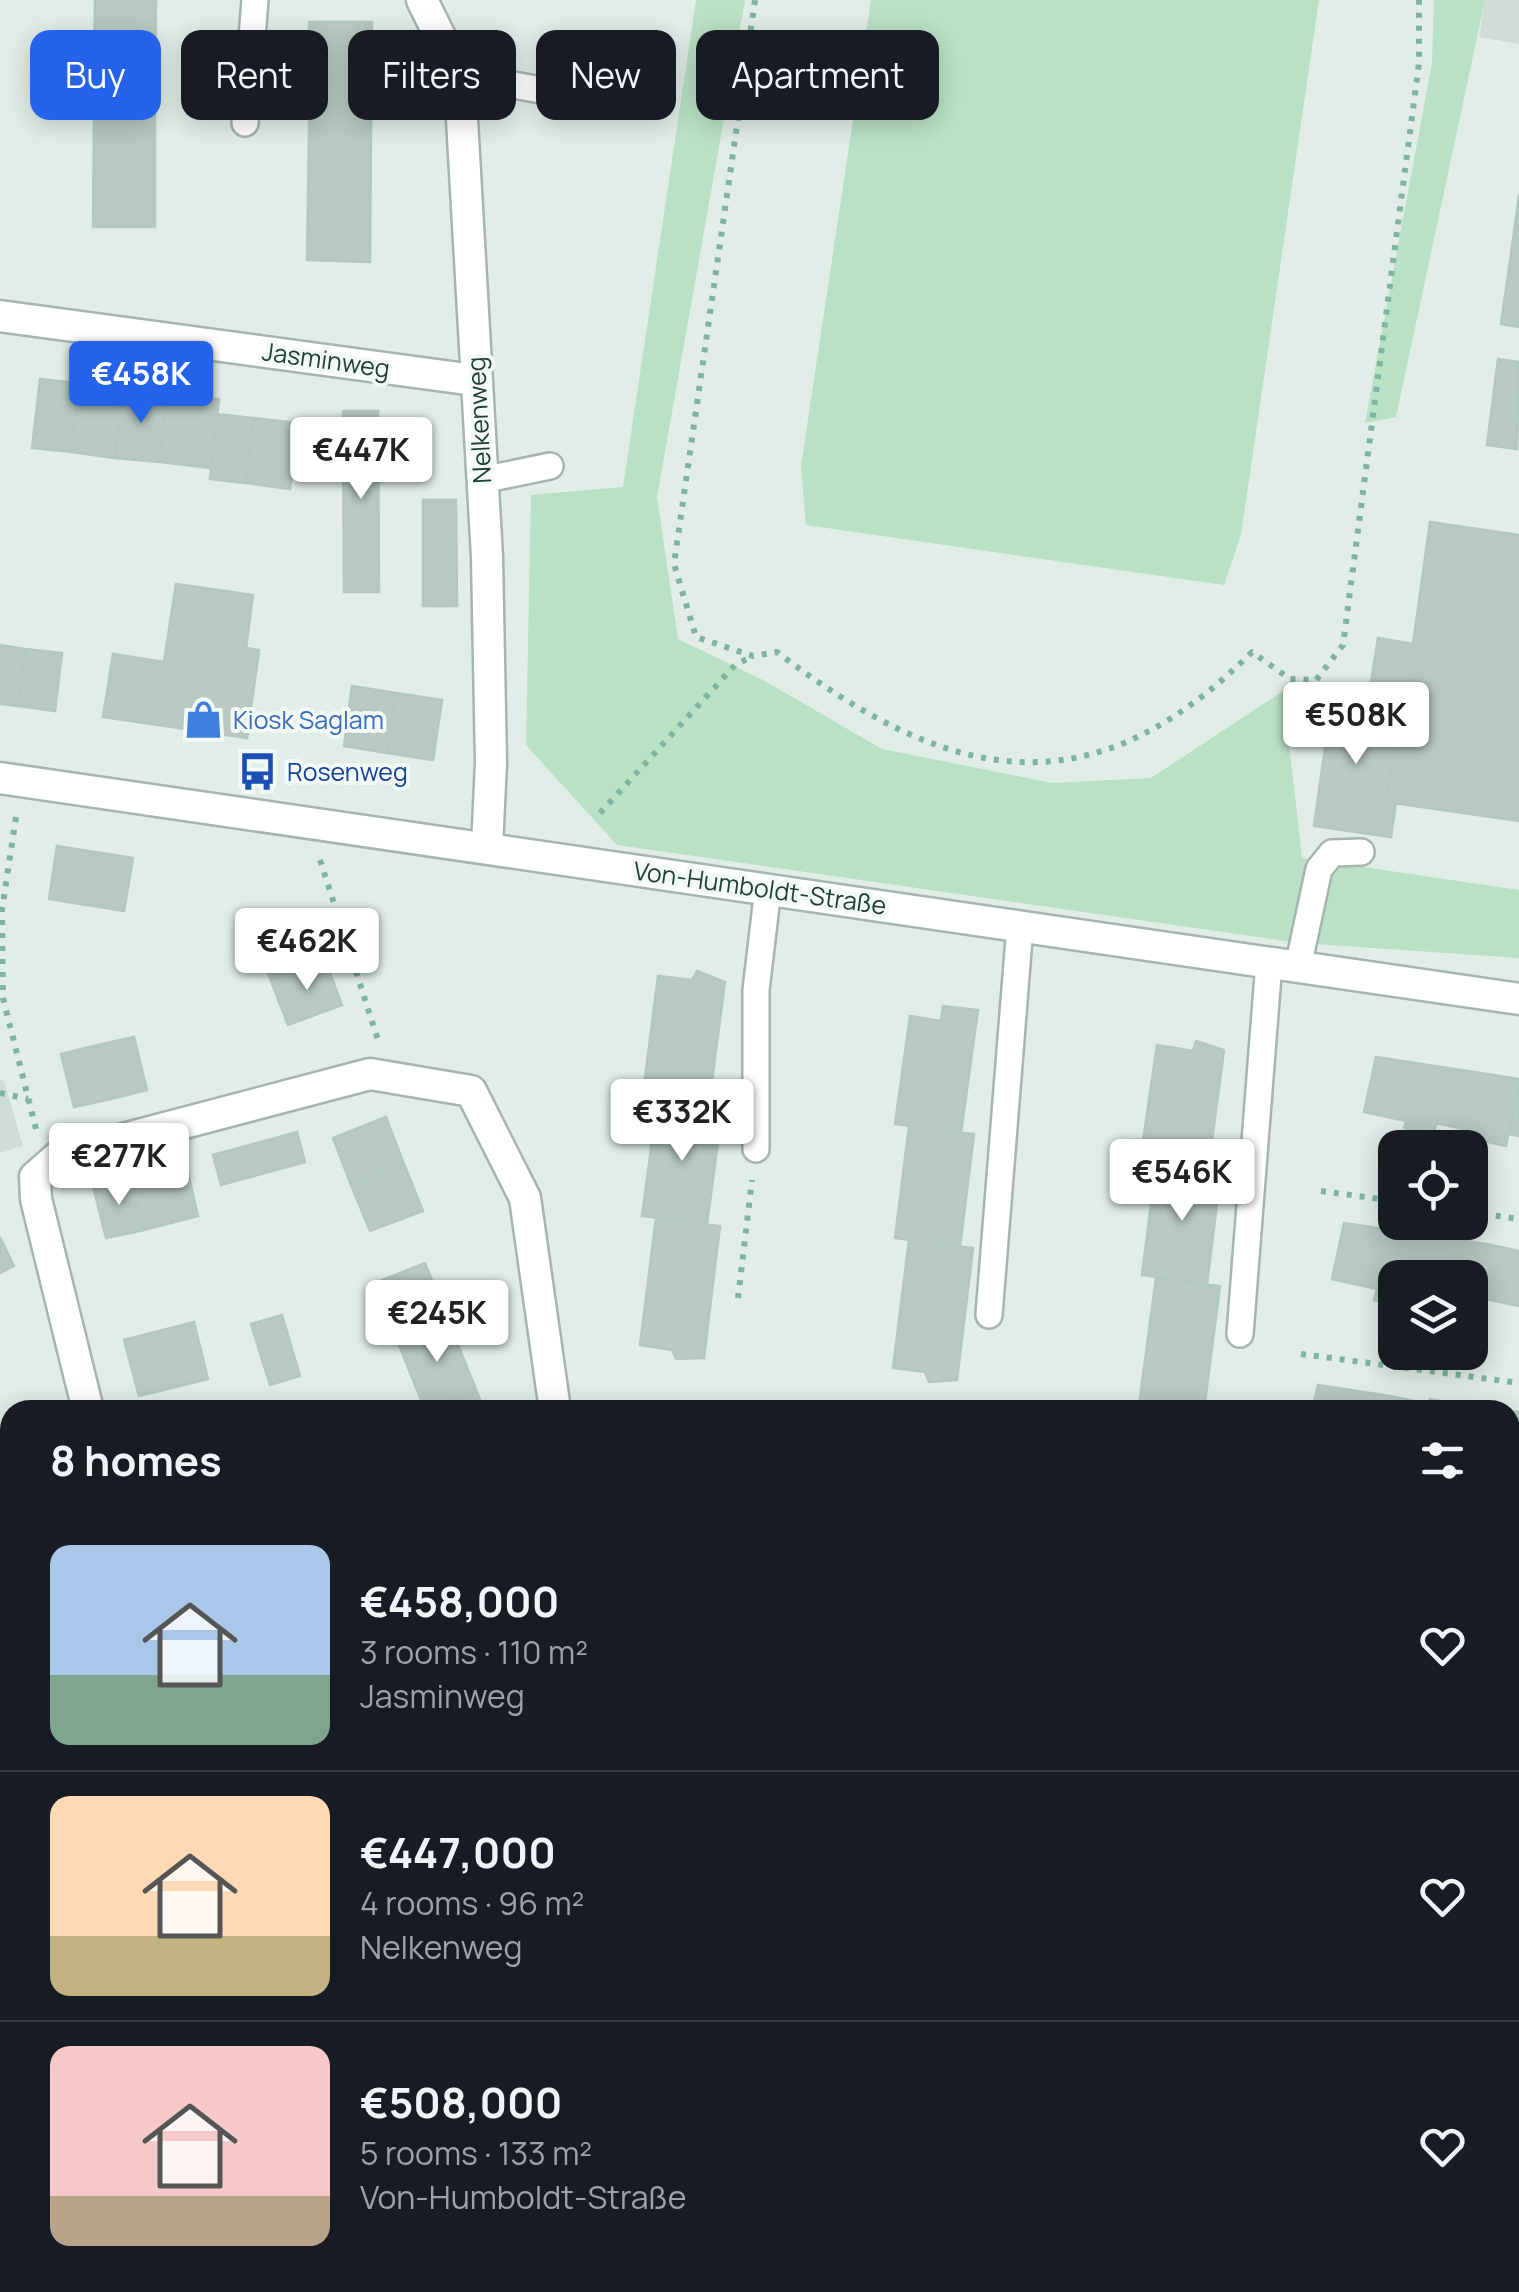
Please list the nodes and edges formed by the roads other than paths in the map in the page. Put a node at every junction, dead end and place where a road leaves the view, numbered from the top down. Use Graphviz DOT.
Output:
graph roads {
  1 [pos="255,0"];
  2 [pos="422,0"];
  3 [pos="435,30"];
  4 [pos="462,120"];
  5 [pos="245,124"];
  6 [pos="0,316"];
  7 [pos="474,380"];
  8 [pos="550,466"];
  9 [pos="482,480"];
  10 [pos="0,778"];
  11 [pos="487,847"];
  12 [pos="1360,852"];
  13 [pos="768,889"];
  14 [pos="1020,926"];
  15 [pos="1284,964"];
  16 [pos="1519,999"];
  17 [pos="756,1150"];
  18 [pos="989,1315"];
  19 [pos="1240,1334"];
  20 [pos="86,1400"];
  21 [pos="554,1400"];
  1 -- 5 [label="lane"];
  2 -- 3 [label="street, Nelkenweg"];
  4 -- 7 [label="street, Nelkenweg"];
  6 -- 7 [label="street, Jasminweg"];
  7 -- 9 [label="street, Nelkenweg"];
  8 -- 9 [label="lane"];
  9 -- 11 [label="street, Nelkenweg"];
  10 -- 11 [label="street, Von-Humboldt-Straße"];
  11 -- 13 [label="street, Von-Humboldt-Straße"];
  12 -- 15 [label="lane"];
  13 -- 14 [label="street, Von-Humboldt-Straße"];
  13 -- 17 [label="lane"];
  14 -- 15 [label="street, Von-Humboldt-Straße"];
  14 -- 18 [label="lane"];
  15 -- 16 [label="street, Von-Humboldt-Straße"];
  15 -- 19 [label="lane"];
  20 -- 21 [label="street"];
}
